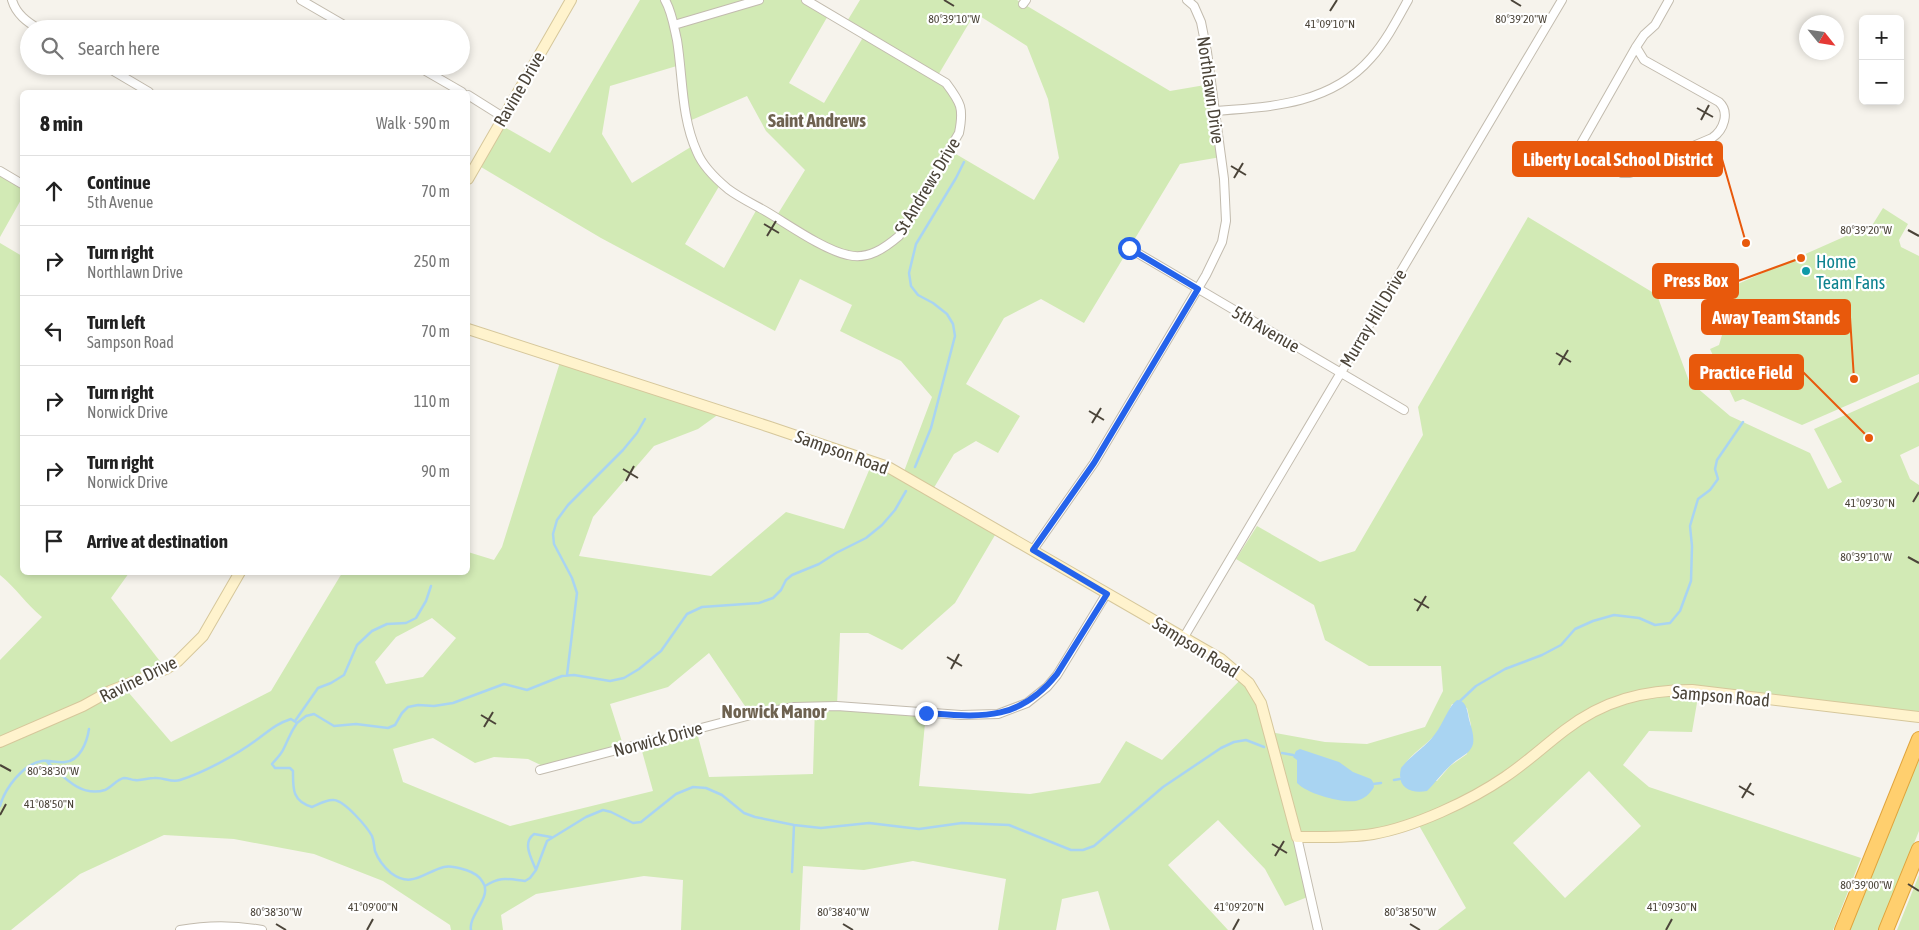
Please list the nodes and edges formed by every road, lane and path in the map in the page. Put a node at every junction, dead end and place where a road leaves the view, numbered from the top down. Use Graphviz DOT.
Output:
graph roads {
  1 [pos="12,0"];
  2 [pos="301,0"];
  3 [pos="571,0"];
  4 [pos="665,0"];
  5 [pos="759,0"];
  6 [pos="806,0"];
  7 [pos="1187,0"];
  8 [pos="1201,0"];
  9 [pos="1408,0"];
  10 [pos="1562,0"];
  11 [pos="1669,0"];
  12 [pos="1194,6"];
  13 [pos="26,20"];
  14 [pos="335,20"];
  15 [pos="674,25"];
  16 [pos="1636,47"];
  17 [pos="120,75"];
  18 [pos="433,75"];
  19 [pos="146,90"];
  20 [pos="459,90"];
  21 [pos="470,97"];
  22 [pos="1215,111"];
  23 [pos="503,117"];
  24 [pos="0,171"];
  25 [pos="470,175"];
  26 [pos="20,183"];
  27 [pos="1129,248"];
  28 [pos="1198,289"];
  29 [pos="470,330"];
  30 [pos="1340,372"];
  31 [pos="1404,410"];
  32 [pos="1033,550"];
  33 [pos="238,575"];
  34 [pos="1107,594"];
  35 [pos="1184,638"];
  36 [pos="1919,717"];
  37 [pos="1919,739"];
  38 [pos="0,742"];
  39 [pos="540,770"];
  40 [pos="1297,837"];
  41 [pos="1919,849"];
  42 [pos="180,930"];
  43 [pos="262,930"];
  44 [pos="1318,930"];
  45 [pos="1842,930"];
  46 [pos="1886,930"];
  1 -- 13 [label="street"];
  2 -- 14 [label="street"];
  3 -- 23 [label="street, Ravine Drive"];
  4 -- 15 [label="street, St Andrews Drive"];
  5 -- 15 [label="street"];
  6 -- 15 [label="street, St Andrews Drive"];
  7 -- 12 [label="street"];
  8 -- 12 [label="street"];
  9 -- 22 [label="street"];
  10 -- 30 [label="street, Murray Hill Drive"];
  11 -- 16 [label="street"];
  12 -- 22 [label="street, Northlawn Drive"];
  16 -- 16 [label="street"];
  17 -- 19 [label="street"];
  18 -- 20 [label="street"];
  21 -- 23 [label="street"];
  22 -- 28 [label="street, Northlawn Drive"];
  23 -- 25 [label="street, Ravine Drive"];
  24 -- 26 [label="street"];
  27 -- 28 [label="street, 5th Avenue"];
  28 -- 30 [label="street, 5th Avenue"];
  28 -- 32 [label="street, Northlawn Drive"];
  29 -- 32 [label="street, Sampson Road"];
  30 -- 31 [label="street, 5th Avenue"];
  30 -- 35 [label="street, Murray Hill Drive"];
  32 -- 34 [label="street, Sampson Road"];
  33 -- 38 [label="street, Ravine Drive"];
  34 -- 35 [label="street, Sampson Road"];
  34 -- 39 [label="street, Norwick Drive"];
  35 -- 40 [label="street, Sampson Road"];
  36 -- 40 [label="street, Sampson Road"];
  37 -- 45 [label="highway"];
  40 -- 44 [label="street"];
  41 -- 46 [label="highway"];
  42 -- 43 [label="street"];
}
